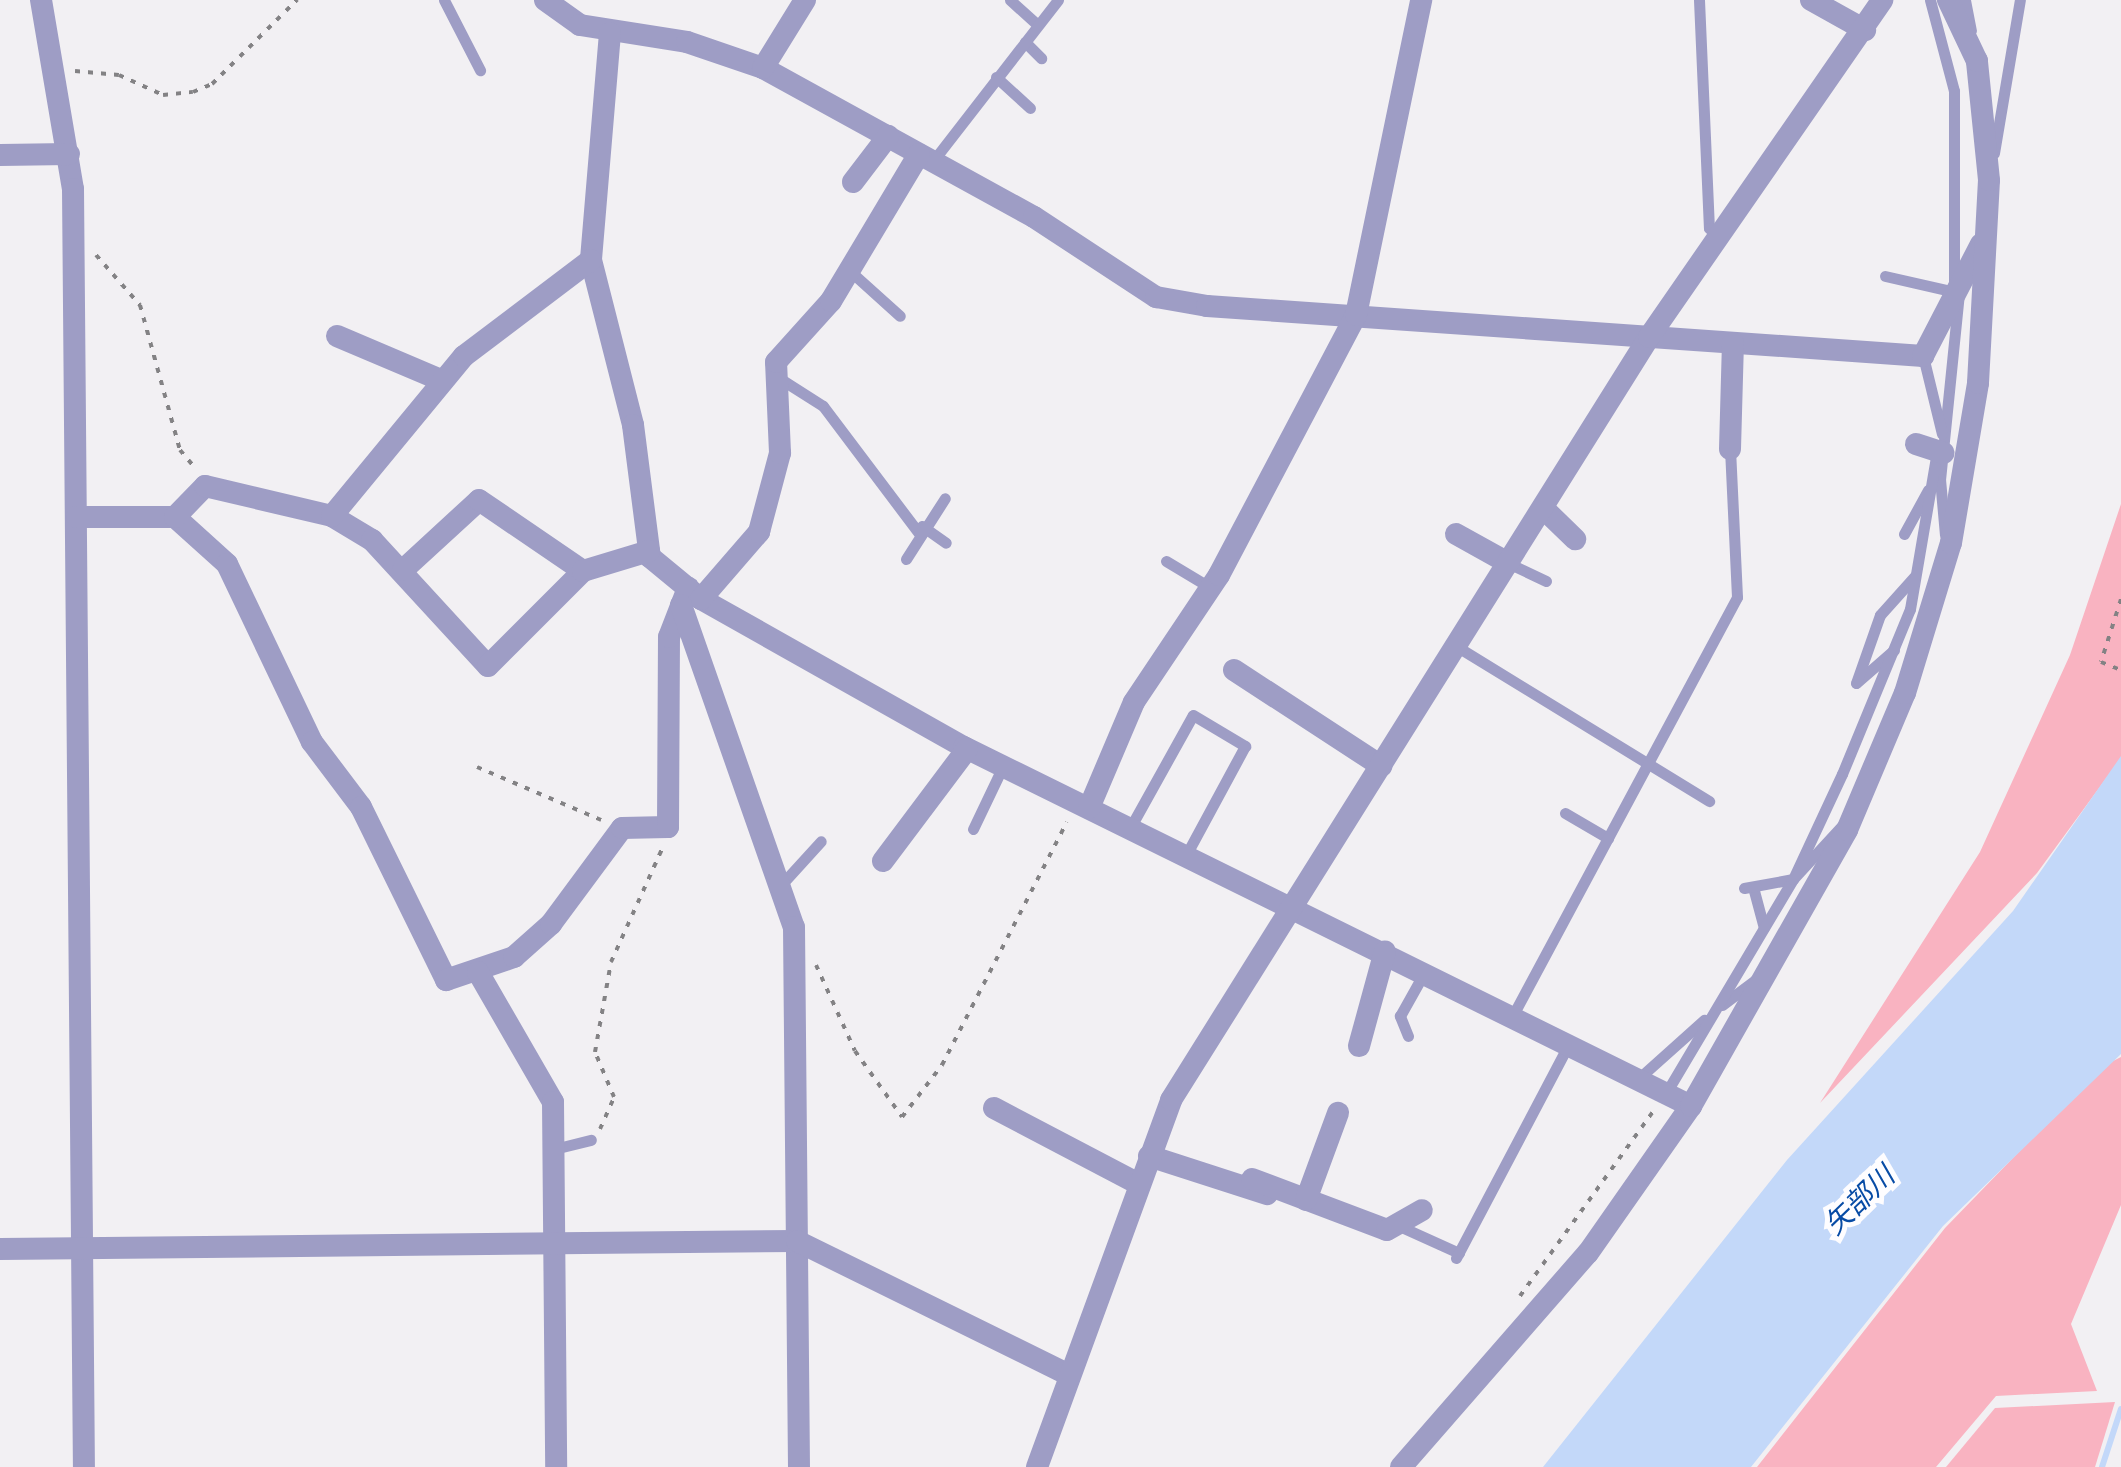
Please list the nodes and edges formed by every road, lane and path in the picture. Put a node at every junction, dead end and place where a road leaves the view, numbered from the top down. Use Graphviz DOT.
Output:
graph roads {
  1 [pos="41,0"];
  2 [pos="297,0"];
  3 [pos="444,0"];
  4 [pos="544,0"];
  5 [pos="805,0"];
  6 [pos="1010,0"];
  7 [pos="1058,0"];
  8 [pos="1421,0"];
  9 [pos="1700,0"];
  10 [pos="1811,0"];
  11 [pos="1882,0"];
  12 [pos="1930,0"];
  13 [pos="1948,0"];
  14 [pos="1966,0"];
  15 [pos="2020,0"];
  16 [pos="1037,24"];
  17 [pos="1864,30"];
  18 [pos="610,33"];
  19 [pos="1025,42"];
  20 [pos="1041,58"];
  21 [pos="1978,61"];
  22 [pos="763,68"];
  23 [pos="50,70"];
  24 [pos="480,70"];
  25 [pos="996,77"];
  26 [pos="1030,108"];
  27 [pos="888,136"];
  28 [pos="68,154"];
  29 [pos="0,155"];
  30 [pos="926,157"];
  31 [pos="1989,180"];
  32 [pos="852,182"];
  33 [pos="1986,232"];
  34 [pos="1720,239"];
  35 [pos="90,243"];
  36 [pos="592,260"];
  37 [pos="850,272"];
  38 [pos="1940,272"];
  39 [pos="1885,276"];
  40 [pos="1953,289"];
  41 [pos="1356,315"];
  42 [pos="900,316"];
  43 [pos="338,336"];
  44 [pos="1650,337"];
  45 [pos="1734,344"];
  46 [pos="1923,356"];
  47 [pos="779,378"];
  48 [pos="442,381"];
  49 [pos="1935,448"];
  50 [pos="1730,449"];
  51 [pos="1933,480"];
  52 [pos="205,486"];
  53 [pos="945,498"];
  54 [pos="1542,508"];
  55 [pos="332,516"];
  56 [pos="77,517"];
  57 [pos="175,517"];
  58 [pos="920,529"];
  59 [pos="1456,534"];
  60 [pos="1904,534"];
  61 [pos="1575,539"];
  62 [pos="946,543"];
  63 [pos="649,551"];
  64 [pos="1947,556"];
  65 [pos="906,558"];
  66 [pos="1166,561"];
  67 [pos="1508,563"];
  68 [pos="403,570"];
  69 [pos="582,571"];
  70 [pos="1918,572"];
  71 [pos="1546,581"];
  72 [pos="1210,588"];
  73 [pos="690,598"];
  74 [pos="2121,599"];
  75 [pos="1456,646"];
  76 [pos="1896,648"];
  77 [pos="1234,670"];
  78 [pos="2121,670"];
  79 [pos="967,749"];
  80 [pos="1650,762"];
  81 [pos="1003,766"];
  82 [pos="1381,766"];
  83 [pos="477,767"];
  84 [pos="1709,800"];
  85 [pos="1083,805"];
  86 [pos="1565,813"];
  87 [pos="1852,816"];
  88 [pos="664,827"];
  89 [pos="622,828"];
  90 [pos="1130,828"];
  91 [pos="972,830"];
  92 [pos="1608,838"];
  93 [pos="822,841"];
  94 [pos="1186,855"];
  95 [pos="883,861"];
  96 [pos="1793,878"];
  97 [pos="781,886"];
  98 [pos="1292,908"];
  99 [pos="794,927"];
  100 [pos="1764,928"];
  101 [pos="1385,951"];
  102 [pos="1425,971"];
  103 [pos="478,972"];
  104 [pos="1767,972"];
  105 [pos="1715,1010"];
  106 [pos="1513,1016"];
  107 [pos="1408,1036"];
  108 [pos="1570,1044"];
  109 [pos="1360,1046"];
  110 [pos="1638,1079"];
  111 [pos="1666,1093"];
  112 [pos="1691,1106"];
  113 [pos="994,1108"];
  114 [pos="1338,1113"];
  115 [pos="591,1140"];
  116 [pos="554,1149"];
  117 [pos="1150,1156"];
  118 [pos="1139,1184"];
  119 [pos="1306,1200"];
  120 [pos="1422,1210"];
  121 [pos="1397,1224"];
  122 [pos="797,1241"];
  123 [pos="555,1248"];
  124 [pos="0,1249"];
  125 [pos="82,1249"];
  126 [pos="1507,1312"];
  127 [pos="1069,1374"];
  128 [pos="84,1467"];
  129 [pos="556,1467"];
  130 [pos="798,1467"];
  131 [pos="1036,1467"];
  132 [pos="1401,1467"];
  1 -- 23 [label="street"];
  2 -- 23 [label="path"];
  3 -- 24 [label="lane"];
  4 -- 18 [label="street"];
  5 -- 22 [label="street"];
  6 -- 16 [label="lane"];
  7 -- 16 [label="lane"];
  8 -- 41 [label="street"];
  9 -- 34 [label="lane"];
  10 -- 17 [label="street"];
  11 -- 17 [label="street"];
  12 -- 40 [label="lane"];
  13 -- 21 [label="street"];
  14 -- 21 [label="lane"];
  15 -- 31 [label="lane"];
  16 -- 19 [label="lane"];
  17 -- 34 [label="street"];
  18 -- 22 [label="street"];
  18 -- 36 [label="street"];
  19 -- 20 [label="lane"];
  19 -- 25 [label="lane"];
  21 -- 31 [label="street"];
  22 -- 27 [label="street"];
  23 -- 28 [label="street"];
  25 -- 26 [label="lane"];
  25 -- 30 [label="lane"];
  27 -- 30 [label="street"];
  27 -- 32 [label="street"];
  28 -- 29 [label="street"];
  28 -- 56 [label="street"];
  30 -- 37 [label="street"];
  30 -- 41 [label="street"];
  31 -- 33 [label="street"];
  33 -- 40 [label="street"];
  33 -- 64 [label="street"];
  34 -- 44 [label="street"];
  35 -- 52 [label="path"];
  36 -- 48 [label="street"];
  36 -- 63 [label="street"];
  37 -- 42 [label="lane"];
  37 -- 47 [label="street"];
  38 -- 40 [label="lane"];
  39 -- 40 [label="lane"];
  40 -- 46 [label="street"];
  40 -- 49 [label="lane"];
  41 -- 44 [label="street"];
  41 -- 72 [label="street"];
  43 -- 48 [label="street"];
  44 -- 45 [label="street"];
  44 -- 54 [label="street"];
  45 -- 46 [label="street"];
  45 -- 50 [label="street"];
  46 -- 49 [label="lane"];
  47 -- 58 [label="lane"];
  47 -- 73 [label="street"];
  48 -- 55 [label="street"];
  49 -- 51 [label="lane"];
  49 -- 64 [label="lane"];
  50 -- 80 [label="lane"];
  51 -- 60 [label="lane"];
  51 -- 70 [label="lane"];
  52 -- 55 [label="street"];
  52 -- 57 [label="street"];
  53 -- 58 [label="lane"];
  54 -- 61 [label="street"];
  54 -- 67 [label="street"];
  55 -- 68 [label="street"];
  56 -- 57 [label="street"];
  56 -- 125 [label="street"];
  57 -- 103 [label="street"];
  58 -- 62 [label="lane"];
  58 -- 65 [label="lane"];
  59 -- 67 [label="street"];
  63 -- 69 [label="street"];
  63 -- 73 [label="street"];
  64 -- 87 [label="street"];
  66 -- 72 [label="lane"];
  67 -- 71 [label="lane"];
  67 -- 75 [label="street"];
  68 -- 69 [label="street"];
  68 -- 69 [label="street"];
  70 -- 76 [label="lane"];
  70 -- 76 [label="lane"];
  72 -- 85 [label="street"];
  73 -- 79 [label="street"];
  73 -- 88 [label="street"];
  73 -- 97 [label="street"];
  74 -- 78 [label="path"];
  75 -- 80 [label="lane"];
  75 -- 82 [label="street"];
  76 -- 96 [label="lane"];
  77 -- 82 [label="street"];
  79 -- 81 [label="street"];
  79 -- 95 [label="street"];
  80 -- 84 [label="lane"];
  80 -- 92 [label="lane"];
  81 -- 85 [label="street"];
  81 -- 91 [label="lane"];
  82 -- 98 [label="street"];
  83 -- 89 [label="path"];
  85 -- 90 [label="street"];
  85 -- 99 [label="path"];
  86 -- 92 [label="lane"];
  87 -- 96 [label="lane"];
  87 -- 104 [label="street"];
  88 -- 89 [label="street"];
  88 -- 115 [label="path"];
  89 -- 103 [label="street"];
  90 -- 94 [label="street"];
  90 -- 94 [label="lane"];
  92 -- 106 [label="lane"];
  93 -- 97 [label="lane"];
  94 -- 98 [label="street"];
  96 -- 100 [label="lane"];
  96 -- 100 [label="lane"];
  97 -- 99 [label="street"];
  98 -- 101 [label="street"];
  98 -- 117 [label="street"];
  99 -- 122 [label="street"];
  100 -- 105 [label="lane"];
  101 -- 102 [label="street"];
  101 -- 109 [label="street"];
  102 -- 106 [label="street"];
  102 -- 107 [label="lane"];
  103 -- 116 [label="street"];
  104 -- 105 [label="lane"];
  104 -- 112 [label="street"];
  105 -- 110 [label="lane"];
  105 -- 111 [label="lane"];
  106 -- 108 [label="street"];
  108 -- 110 [label="street"];
  108 -- 121 [label="lane"];
  110 -- 111 [label="street"];
  111 -- 112 [label="street"];
  111 -- 126 [label="path"];
  112 -- 132 [label="street"];
  113 -- 118 [label="street"];
  114 -- 119 [label="street"];
  115 -- 116 [label="lane"];
  116 -- 123 [label="street"];
  117 -- 118 [label="street"];
  117 -- 119 [label="street"];
  118 -- 127 [label="street"];
  119 -- 121 [label="street"];
  120 -- 121 [label="street"];
  122 -- 123 [label="street"];
  122 -- 127 [label="street"];
  122 -- 130 [label="street"];
  123 -- 125 [label="street"];
  123 -- 129 [label="street"];
  124 -- 125 [label="street"];
  125 -- 128 [label="street"];
  127 -- 131 [label="street"];
}
